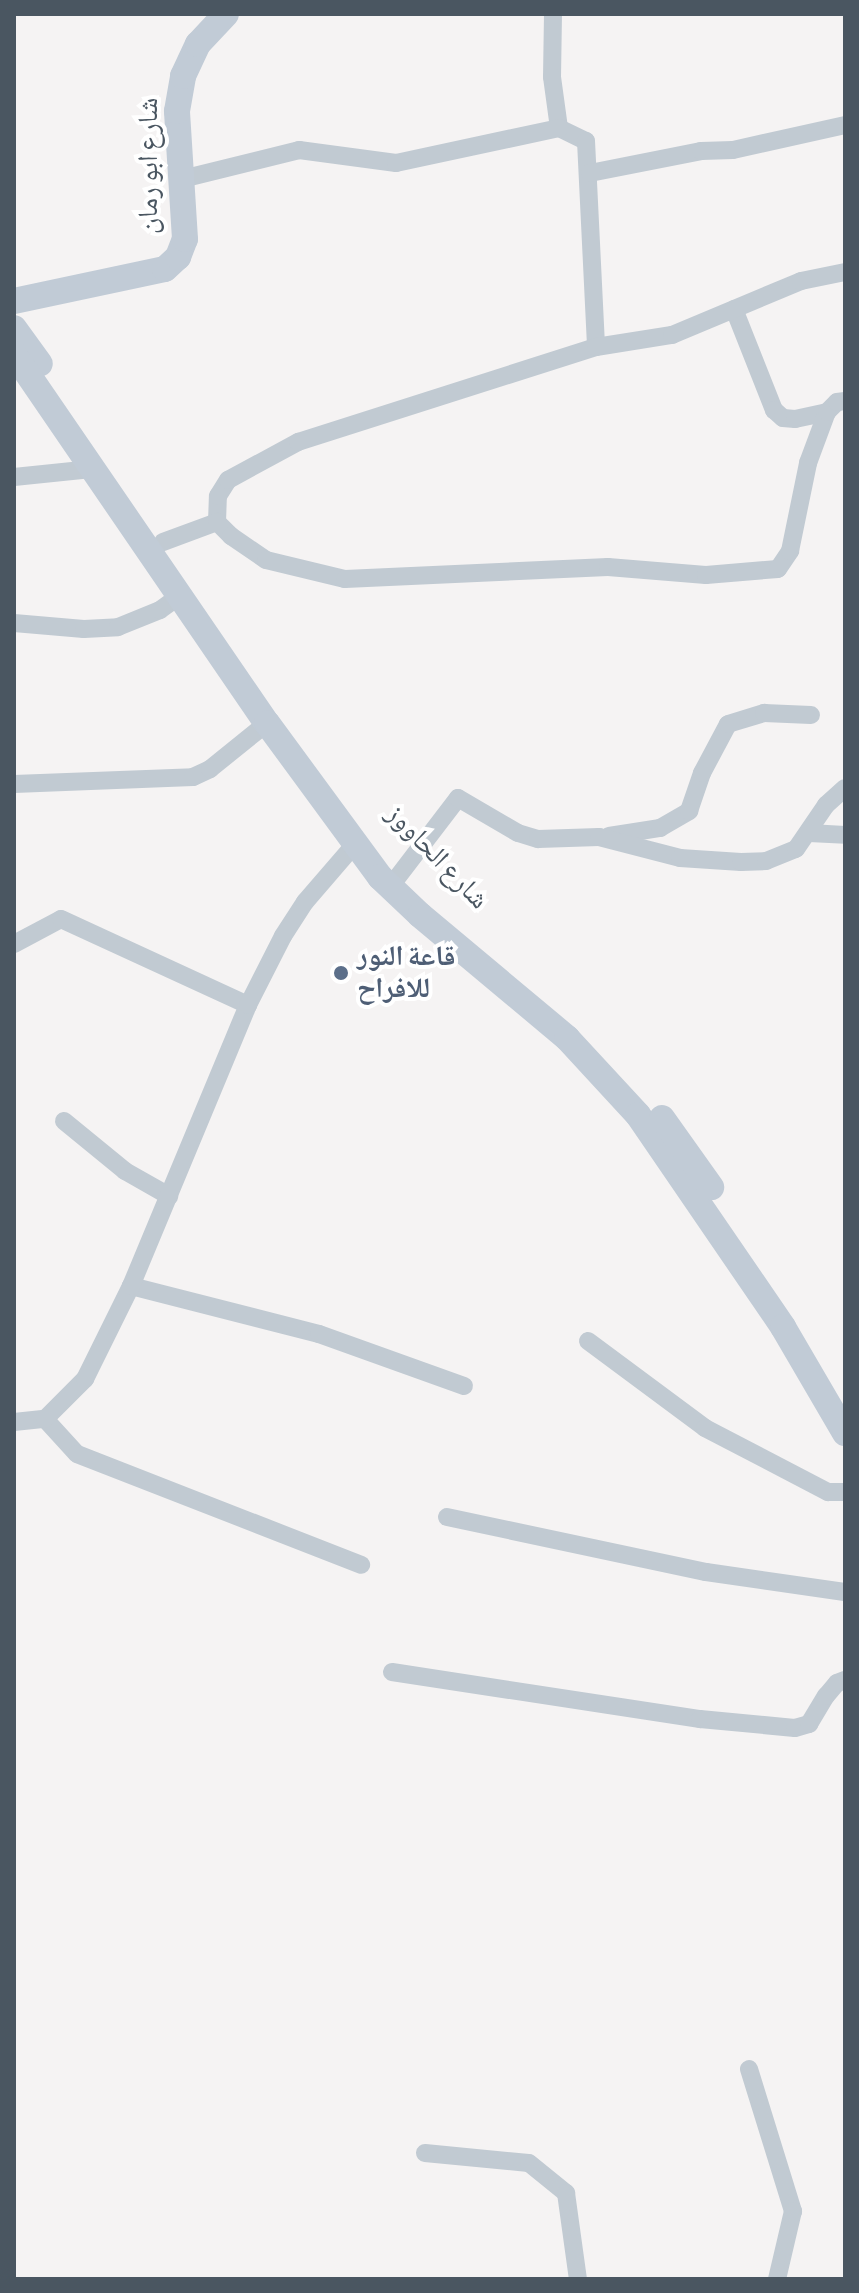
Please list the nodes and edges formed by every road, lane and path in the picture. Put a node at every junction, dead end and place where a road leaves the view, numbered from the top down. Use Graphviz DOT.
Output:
graph roads {
  1 [pos="226,14"];
  2 [pos="553,14"];
  3 [pos="845,125"];
  4 [pos="559,128"];
  5 [pos="590,173"];
  6 [pos="182,179"];
  7 [pos="845,272"];
  8 [pos="14,301"];
  9 [pos="734,309"];
  10 [pos="14,328"];
  11 [pos="596,347"];
  12 [pos="14,354"];
  13 [pos="845,401"];
  14 [pos="827,412"];
  15 [pos="92,469"];
  16 [pos="14,477"];
  17 [pos="217,522"];
  18 [pos="163,542"];
  19 [pos="179,596"];
  20 [pos="14,623"];
  21 [pos="811,715"];
  22 [pos="267,723"];
  23 [pos="14,784"];
  24 [pos="845,788"];
  25 [pos="809,833"];
  26 [pos="845,835"];
  27 [pos="599,837"];
  28 [pos="355,844"];
  29 [pos="395,879"];
  30 [pos="14,944"];
  31 [pos="248,1005"];
  32 [pos="64,1121"];
  33 [pos="169,1196"];
  34 [pos="131,1286"];
  35 [pos="588,1341"];
  36 [pos="464,1386"];
  37 [pos="845,1400"];
  38 [pos="45,1419"];
  39 [pos="14,1422"];
  40 [pos="845,1433"];
  41 [pos="845,1492"];
  42 [pos="447,1517"];
  43 [pos="361,1565"];
  44 [pos="845,1592"];
  45 [pos="392,1672"];
  46 [pos="845,1680"];
  47 [pos="749,2069"];
  48 [pos="425,2153"];
  49 [pos="578,2279"];
  50 [pos="777,2279"];
  1 -- 6 [label="main road, شارع ابو رمان"];
  2 -- 4 [label="street"];
  3 -- 5 [label="street"];
  4 -- 5 [label="street"];
  4 -- 6 [label="street"];
  5 -- 11 [label="street"];
  6 -- 8 [label="main road, شارع ابو رمان"];
  7 -- 9 [label="street"];
  9 -- 11 [label="street"];
  9 -- 14 [label="street"];
  10 -- 18 [label="main road, شارع الحاووز"];
  11 -- 17 [label="street"];
  12 -- 15 [label="main road"];
  13 -- 14 [label="street"];
  14 -- 17 [label="street"];
  15 -- 16 [label="street"];
  15 -- 19 [label="main road"];
  17 -- 18 [label="street"];
  18 -- 29 [label="main road, شارع الحاووز"];
  19 -- 20 [label="street"];
  19 -- 22 [label="main road"];
  21 -- 27 [label="street"];
  22 -- 23 [label="street"];
  22 -- 28 [label="main road"];
  24 -- 25 [label="street"];
  25 -- 26 [label="street"];
  25 -- 27 [label="street"];
  27 -- 29 [label="street"];
  28 -- 29 [label="main road"];
  28 -- 31 [label="street"];
  29 -- 37 [label="main road, شارع الحاووز"];
  29 -- 40 [label="main road"];
  30 -- 31 [label="street"];
  31 -- 33 [label="street"];
  32 -- 33 [label="street"];
  33 -- 34 [label="street"];
  34 -- 36 [label="street"];
  34 -- 38 [label="street"];
  35 -- 41 [label="street"];
  38 -- 39 [label="street"];
  38 -- 43 [label="street"];
  42 -- 44 [label="street"];
  45 -- 46 [label="street"];
  47 -- 50 [label="street"];
  48 -- 49 [label="street"];
}
